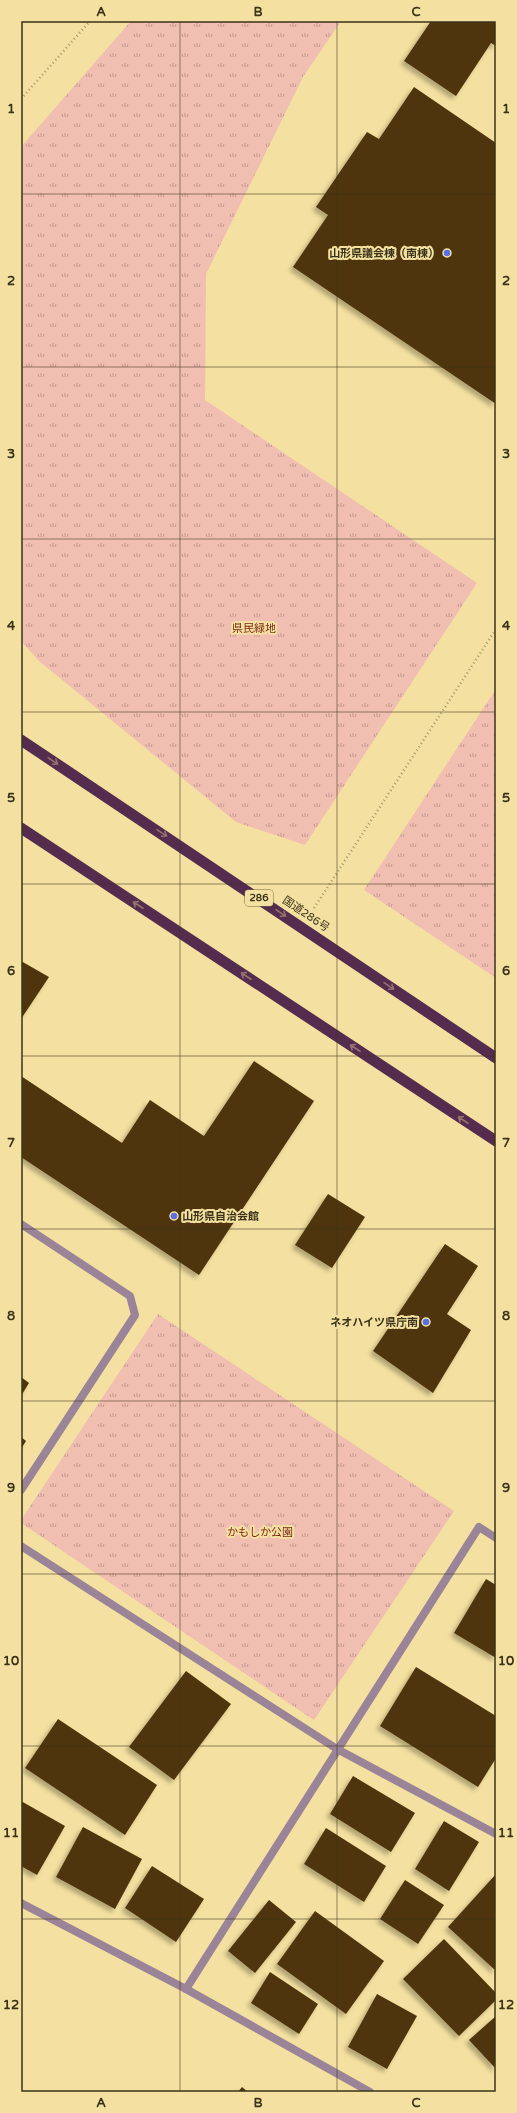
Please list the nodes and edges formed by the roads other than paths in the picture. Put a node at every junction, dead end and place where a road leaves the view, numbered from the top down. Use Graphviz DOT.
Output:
graph roads {
  1 [pos="21,740"];
  2 [pos="21,828"];
  3 [pos="496,1058"];
  4 [pos="496,1141"];
  5 [pos="21,1224"];
  6 [pos="21,1490"];
  7 [pos="496,1538"];
  8 [pos="21,1546"];
  9 [pos="337,1749"];
  10 [pos="496,1834"];
  11 [pos="21,1903"];
  12 [pos="186,1989"];
  13 [pos="370,2092"];
  1 -- 3 [label="highway, 国道286号 / 286, one-way"];
  4 -- 2 [label="highway, one-way"];
  5 -- 6 [label="street"];
  7 -- 9 [label="street"];
  8 -- 9 [label="street"];
  9 -- 10 [label="street"];
  9 -- 12 [label="street"];
  11 -- 12 [label="street"];
  12 -- 13 [label="street"];
}
